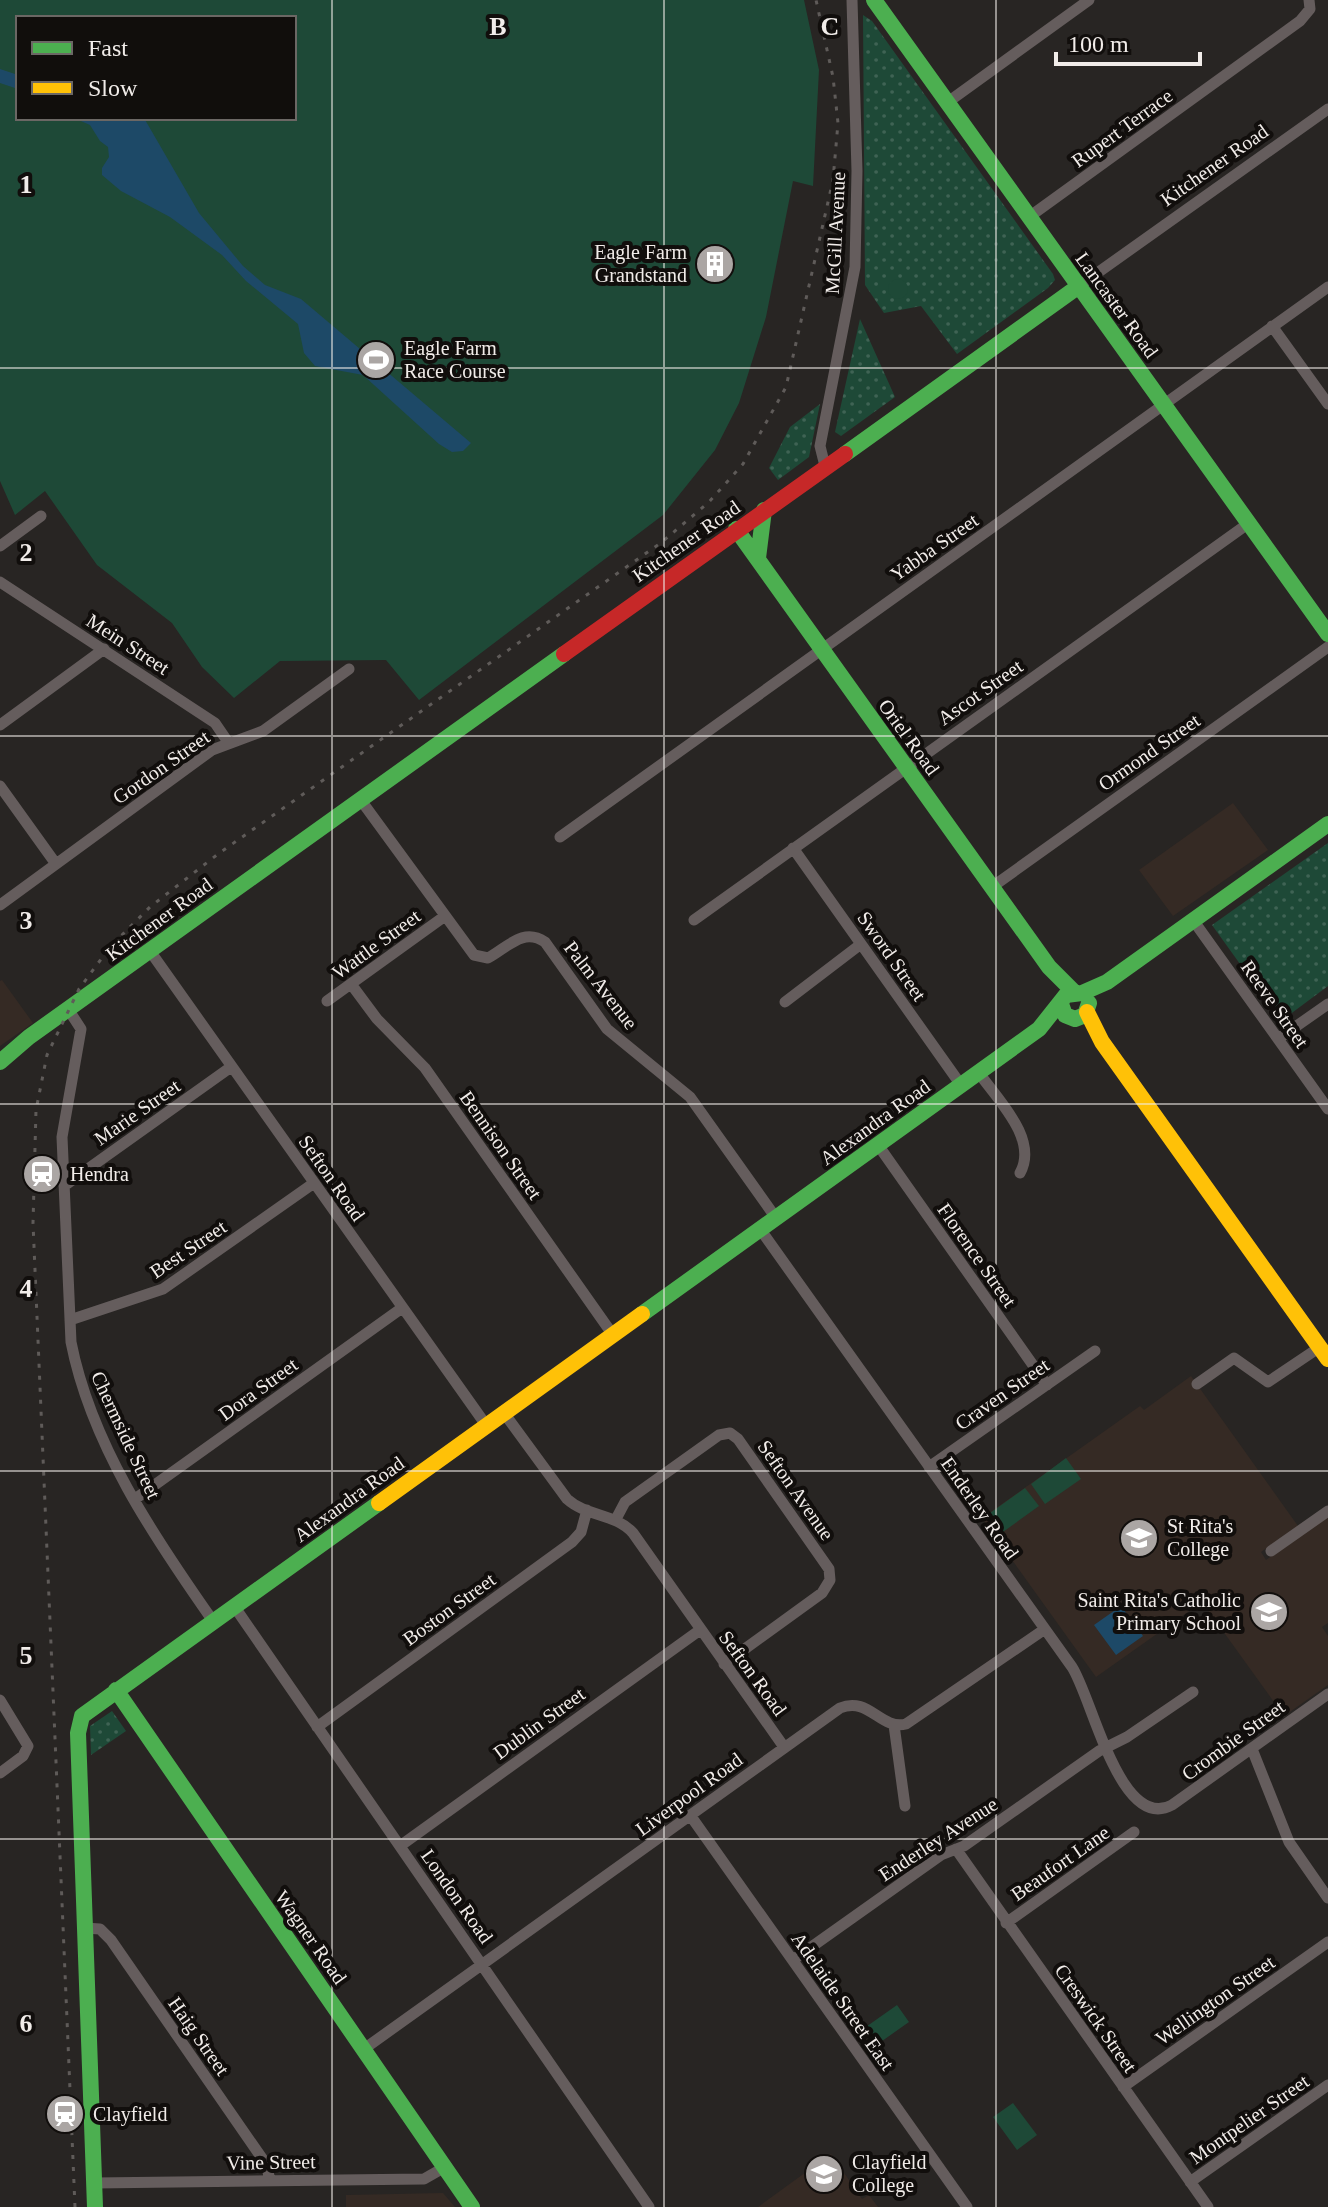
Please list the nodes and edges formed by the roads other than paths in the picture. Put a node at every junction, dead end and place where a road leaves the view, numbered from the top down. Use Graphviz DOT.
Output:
graph roads {
  1 [pos="874,0"];
  2 [pos="1089,0"];
  3 [pos="850,1"];
  4 [pos="1310,4"];
  5 [pos="948,102"];
  6 [pos="1328,109"];
  7 [pos="1029,217"];
  8 [pos="1079,286"];
  9 [pos="1328,287"];
  10 [pos="1272,326"];
  11 [pos="1164,404"];
  12 [pos="1328,404"];
  13 [pos="825,466"];
  14 [pos="764,510"];
  15 [pos="41,516"];
  16 [pos="1249,523"];
  17 [pos="736,529"];
  18 [pos="0,546"];
  19 [pos="758,558"];
  20 [pos="0,582"];
  21 [pos="1328,634"];
  22 [pos="1328,647"];
  23 [pos="104,649"];
  24 [pos="822,650"];
  25 [pos="349,669"];
  26 [pos="0,725"];
  27 [pos="228,742"];
  28 [pos="906,767"];
  29 [pos="0,786"];
  30 [pos="360,799"];
  31 [pos="1328,824"];
  32 [pos="560,837"];
  33 [pos="793,848"];
  34 [pos="56,864"];
  35 [pos="992,887"];
  36 [pos="0,905"];
  37 [pos="445,916"];
  38 [pos="694,920"];
  39 [pos="1193,920"];
  40 [pos="861,944"];
  41 [pos="150,951"];
  42 [pos="351,984"];
  43 [pos="327,1001"];
  44 [pos="785,1002"];
  45 [pos="1328,1004"];
  46 [pos="1075,1005"];
  47 [pos="68,1009"];
  48 [pos="29,1037"];
  49 [pos="1278,1039"];
  50 [pos="0,1053"];
  51 [pos="0,1062"];
  52 [pos="231,1067"];
  53 [pos="979,1073"];
  54 [pos="961,1085"];
  55 [pos="1328,1109"];
  56 [pos="878,1145"];
  57 [pos="1020,1173"];
  58 [pos="314,1183"];
  59 [pos="64,1186"];
  60 [pos="776,1218"];
  61 [pos="760,1229"];
  62 [pos="402,1308"];
  63 [pos="70,1320"];
  64 [pos="613,1335"];
  65 [pos="1095,1351"];
  66 [pos="1324,1353"];
  67 [pos="1197,1384"];
  68 [pos="1047,1385"];
  69 [pos="504,1413"];
  70 [pos="486,1425"];
  71 [pos="929,1467"];
  72 [pos="135,1499"];
  73 [pos="587,1510"];
  74 [pos="1328,1511"];
  75 [pos="616,1519"];
  76 [pos="1271,1551"];
  77 [pos="234,1606"];
  78 [pos="213,1621"];
  79 [pos="1045,1629"];
  80 [pos="700,1630"];
  81 [pos="724,1664"];
  82 [pos="116,1690"];
  83 [pos="1193,1692"];
  84 [pos="1328,1694"];
  85 [pos="0,1700"];
  86 [pos="894,1725"];
  87 [pos="317,1727"];
  88 [pos="784,1747"];
  89 [pos="1104,1748"];
  90 [pos="1252,1749"];
  91 [pos="0,1773"];
  92 [pos="905,1806"];
  93 [pos="1156,1810"];
  94 [pos="690,1815"];
  95 [pos="1134,1832"];
  96 [pos="400,1846"];
  97 [pos="956,1849"];
  98 [pos="1328,1898"];
  99 [pos="1006,1923"];
  100 [pos="85,1928"];
  101 [pos="1328,1942"];
  102 [pos="793,1960"];
  103 [pos="482,1965"];
  104 [pos="364,2049"];
  105 [pos="1328,2085"];
  106 [pos="1123,2087"];
  107 [pos="445,2167"];
  108 [pos="270,2180"];
  109 [pos="1190,2182"];
  110 [pos="95,2183"];
  111 [pos="95,2207"];
  112 [pos="472,2207"];
  113 [pos="649,2207"];
  114 [pos="967,2207"];
  115 [pos="1208,2207"];
  1 -- 5 [label="street, Lancaster Road"];
  2 -- 5 [label="street"];
  3 -- 13 [label="street, McGill Avenue"];
  4 -- 7 [label="street, Rupert Terrace"];
  5 -- 7 [label="street, Lancaster Road"];
  6 -- 8 [label="street, Kitchener Road"];
  7 -- 8 [label="street, Lancaster Road"];
  8 -- 11 [label="street, Lancaster Road"];
  8 -- 13 [label="street, Kitchener Road"];
  9 -- 10 [label="street, Yabba Street"];
  10 -- 11 [label="street, Yabba Street"];
  10 -- 12 [label="street"];
  11 -- 16 [label="street, Lancaster Road"];
  11 -- 24 [label="street, Yabba Street"];
  13 -- 14 [label="street, Kitchener Road"];
  14 -- 17 [label="street, Kitchener Road"];
  14 -- 19 [label="street"];
  15 -- 18 [label="street"];
  16 -- 21 [label="street, Lancaster Road"];
  16 -- 28 [label="street, Ascot Street"];
  17 -- 19 [label="street, Oriel Road"];
  17 -- 30 [label="street, Kitchener Road"];
  19 -- 24 [label="street, Oriel Road"];
  20 -- 23 [label="street, Mein Street"];
  22 -- 35 [label="street, Ormond Street"];
  23 -- 26 [label="street"];
  23 -- 27 [label="street, Mein Street"];
  24 -- 28 [label="street, Oriel Road"];
  24 -- 32 [label="street, Yabba Street"];
  25 -- 27 [label="street, Gordon Street"];
  27 -- 34 [label="street, Gordon Street"];
  28 -- 33 [label="street, Ascot Street"];
  28 -- 35 [label="street, Oriel Road"];
  29 -- 34 [label="street"];
  30 -- 37 [label="street, Palm Avenue"];
  30 -- 41 [label="street, Kitchener Road"];
  31 -- 39 [label="street, Alexandra Road"];
  33 -- 38 [label="street, Ascot Street"];
  33 -- 40 [label="street, Sword Street"];
  34 -- 36 [label="street, Gordon Street"];
  35 -- 46 [label="street, Oriel Road"];
  37 -- 42 [label="street, Wattle Street"];
  37 -- 60 [label="street, Palm Avenue"];
  39 -- 46 [label="street, Alexandra Road"];
  39 -- 49 [label="street, Reeve Street"];
  40 -- 44 [label="street"];
  40 -- 54 [label="street, Sword Street"];
  41 -- 47 [label="street, Kitchener Road"];
  41 -- 52 [label="street, Sefton Road"];
  42 -- 43 [label="street, Wattle Street"];
  42 -- 64 [label="street, Bennison Street"];
  45 -- 49 [label="street"];
  46 -- 53 [label="street, Alexandra Road"];
  46 -- 66 [label="street, Oriel Road"];
  47 -- 48 [label="street, Kitchener Road"];
  47 -- 59 [label="street, Chermside Street"];
  48 -- 50 [label="street"];
  48 -- 51 [label="street"];
  49 -- 55 [label="street, Reeve Street"];
  52 -- 58 [label="street, Sefton Road"];
  52 -- 59 [label="street, Marie Street"];
  53 -- 54 [label="street, Alexandra Road"];
  53 -- 57 [label="street"];
  54 -- 56 [label="street, Alexandra Road"];
  56 -- 60 [label="street, Alexandra Road"];
  56 -- 68 [label="street, Florence Street"];
  58 -- 62 [label="street, Sefton Road"];
  58 -- 63 [label="street, Best Street"];
  59 -- 63 [label="street, Chermside Street"];
  60 -- 61 [label="street, Alexandra Road"];
  61 -- 64 [label="street, Alexandra Road"];
  61 -- 71 [label="street, Enderley Road"];
  62 -- 70 [label="street, Sefton Road"];
  62 -- 72 [label="street, Dora Street"];
  63 -- 72 [label="street, Chermside Street"];
  64 -- 69 [label="street, Alexandra Road"];
  65 -- 68 [label="street, Craven Street"];
  66 -- 67 [label="street"];
  68 -- 71 [label="street, Craven Street"];
  69 -- 70 [label="street, Alexandra Road"];
  69 -- 73 [label="street, Sefton Road"];
  70 -- 77 [label="street, Alexandra Road"];
  71 -- 79 [label="street, Enderley Road"];
  72 -- 78 [label="street, Chermside Street"];
  73 -- 75 [label="street, Sefton Road"];
  73 -- 87 [label="street, Boston Street"];
  74 -- 76 [label="street"];
  75 -- 80 [label="street, Sefton Road"];
  75 -- 81 [label="street, Sefton Avenue"];
  77 -- 78 [label="street, Alexandra Road"];
  77 -- 87 [label="street, London Road"];
  78 -- 82 [label="street, Alexandra Road"];
  79 -- 86 [label="street"];
  79 -- 89 [label="street, Enderley Road"];
  80 -- 81 [label="street, Sefton Road"];
  80 -- 96 [label="street, Dublin Street"];
  81 -- 88 [label="street, Sefton Road"];
  82 -- 100 [label="street, Alexandra Road"];
  82 -- 104 [label="street, Wagner Road"];
  83 -- 89 [label="street, Enderley Avenue"];
  84 -- 90 [label="street, Crombie Street"];
  85 -- 91 [label="street"];
  86 -- 88 [label="street, Liverpool Road"];
  86 -- 92 [label="street"];
  87 -- 96 [label="street, London Road"];
  88 -- 94 [label="street, Liverpool Road"];
  89 -- 93 [label="street, Enderley Road"];
  89 -- 97 [label="street, Enderley Avenue"];
  90 -- 93 [label="street, Crombie Street"];
  90 -- 98 [label="street"];
  94 -- 102 [label="street, Adelaide Street East"];
  94 -- 103 [label="street, Liverpool Road"];
  95 -- 99 [label="street, Beaufort Lane"];
  96 -- 103 [label="street, London Road"];
  97 -- 99 [label="street, Creswick Street"];
  97 -- 102 [label="street, Enderley Avenue"];
  99 -- 106 [label="street, Creswick Street"];
  100 -- 108 [label="street, Haig Street"];
  100 -- 110 [label="street, Alexandra Road"];
  101 -- 106 [label="street, Wellington Street"];
  102 -- 114 [label="street, Adelaide Street East"];
  103 -- 104 [label="street, Liverpool Road"];
  103 -- 113 [label="street, London Road"];
  104 -- 107 [label="street, Wagner Road"];
  105 -- 109 [label="street, Montpelier Street"];
  106 -- 109 [label="street, Creswick Street"];
  107 -- 108 [label="street, Vine Street"];
  107 -- 112 [label="street, Wagner Road"];
  108 -- 110 [label="street, Vine Street"];
  109 -- 115 [label="street, Creswick Street"];
  110 -- 111 [label="street, Alexandra Road"];
}
